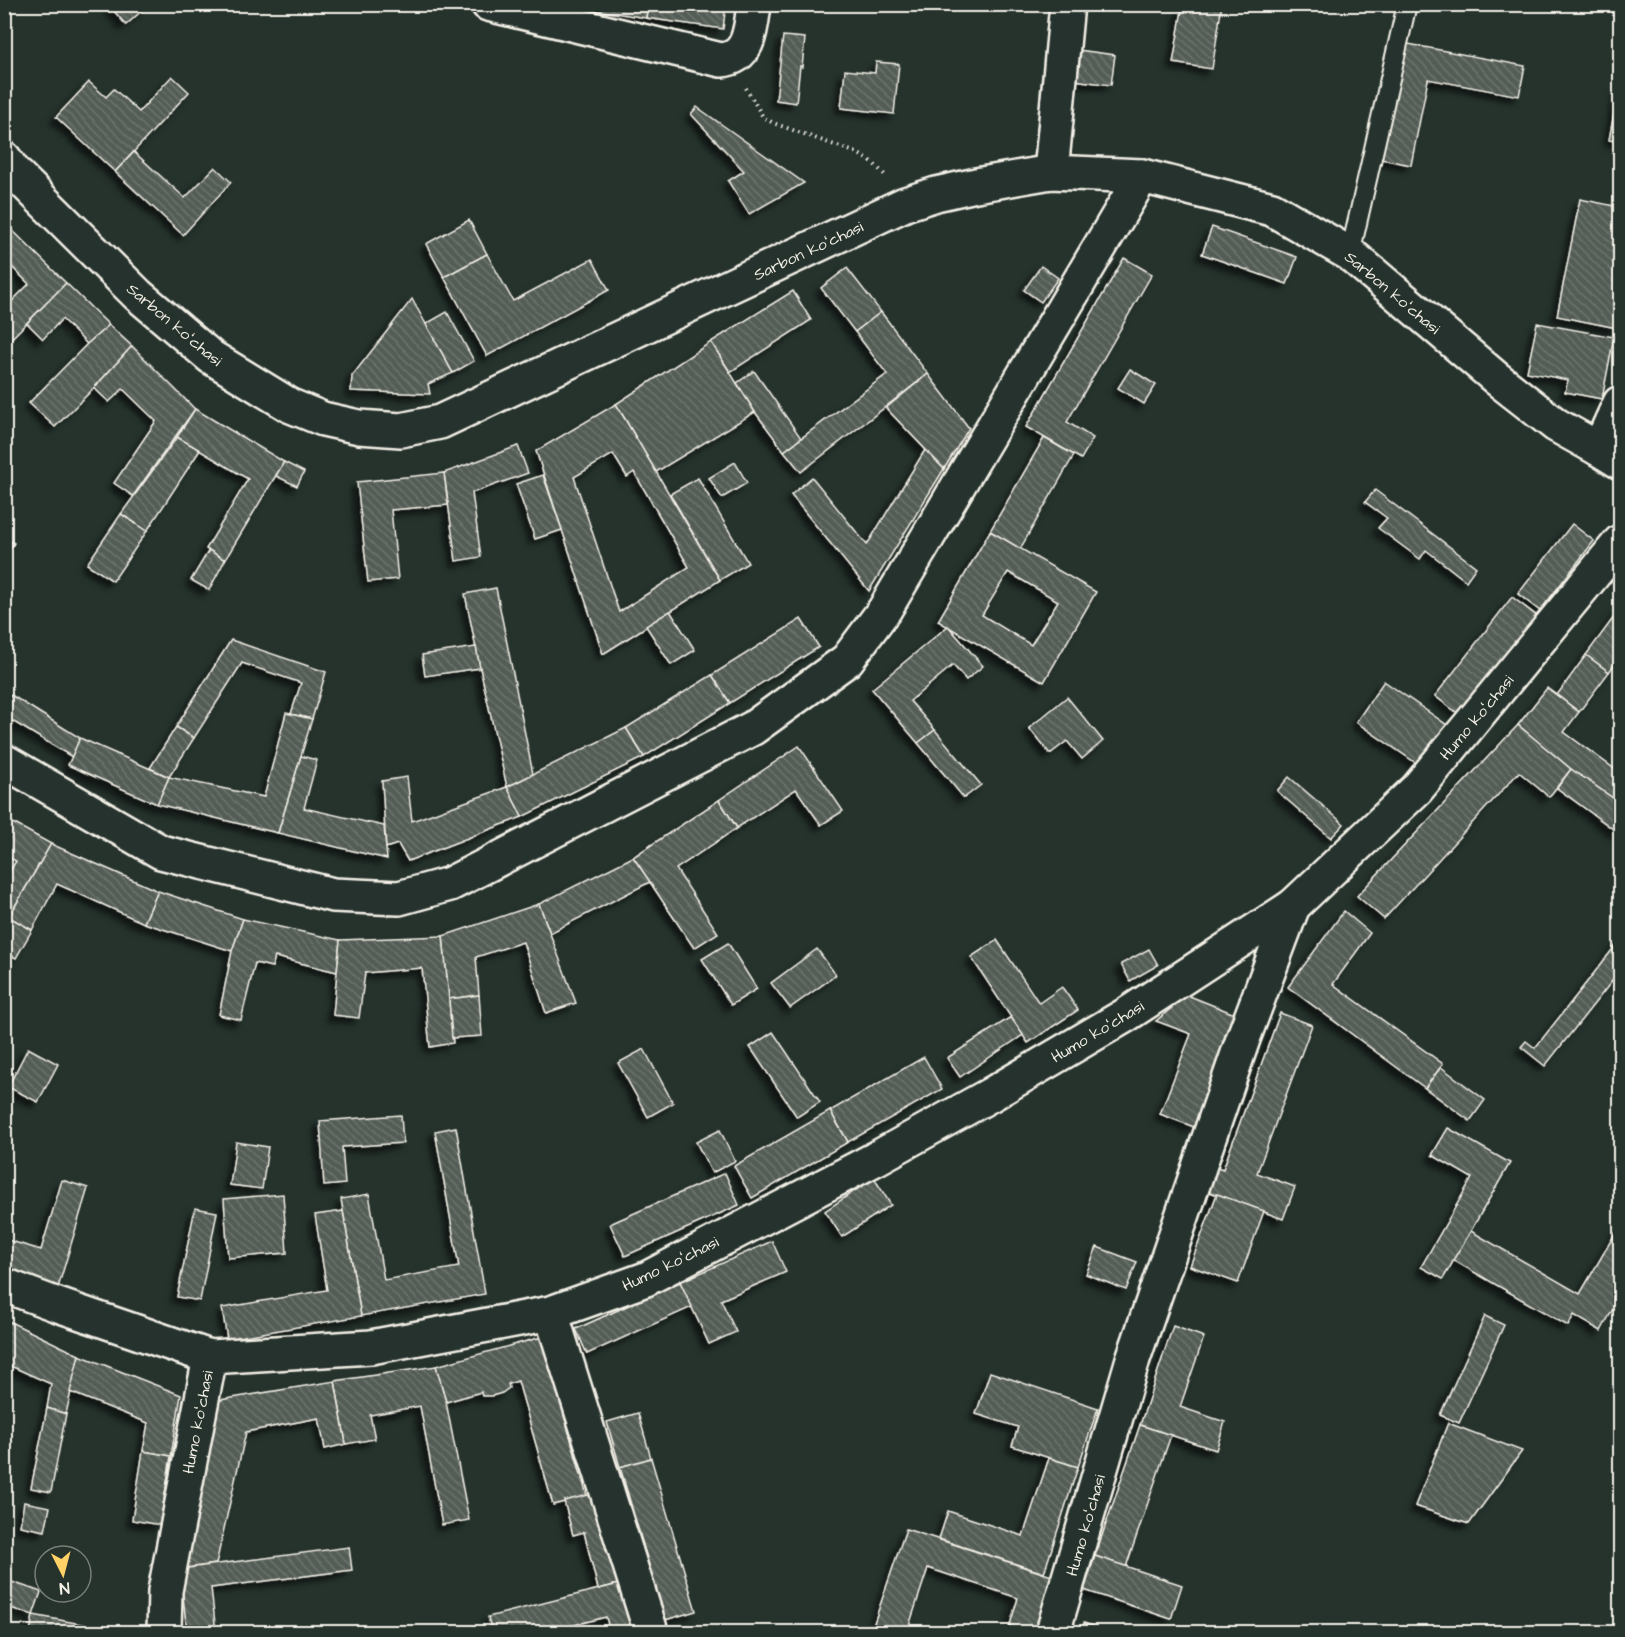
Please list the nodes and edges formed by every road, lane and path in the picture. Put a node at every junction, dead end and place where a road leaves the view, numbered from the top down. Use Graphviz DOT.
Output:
graph roads {
  1 [pos="488,4"];
  2 [pos="754,4"];
  3 [pos="1067,4"];
  4 [pos="1407,4"];
  5 [pos="729,59"];
  6 [pos="8,169"];
  7 [pos="1051,172"];
  8 [pos="1142,176"];
  9 [pos="905,204"];
  10 [pos="1350,254"];
  11 [pos="1620,403"];
  12 [pos="1610,456"];
  13 [pos="1620,542"];
  14 [pos="4,761"];
  15 [pos="1293,906"];
  16 [pos="4,1285"];
  17 [pos="551,1313"];
  18 [pos="210,1357"];
  19 [pos="164,1632"];
  20 [pos="651,1632"];
  21 [pos="1053,1632"];
  1 -- 5 [label="street"];
  2 -- 5 [label="street"];
  3 -- 7 [label="street"];
  4 -- 10 [label="lane"];
  5 -- 9 [label="path"];
  6 -- 9 [label="street, Sarbon koʻchasi"];
  7 -- 8 [label="street, Sarbon koʻchasi"];
  7 -- 9 [label="street, Sarbon koʻchasi"];
  8 -- 10 [label="street, Sarbon koʻchasi"];
  8 -- 14 [label="street"];
  10 -- 12 [label="street, Sarbon koʻchasi"];
  11 -- 12 [label="street, Sarbon koʻchasi"];
  13 -- 15 [label="street, Humo koʻchasi"];
  15 -- 17 [label="street, Humo koʻchasi"];
  15 -- 21 [label="street, Humo koʻchasi"];
  16 -- 18 [label="street"];
  17 -- 18 [label="street, Humo koʻchasi"];
  17 -- 20 [label="street"];
  18 -- 19 [label="street, Humo koʻchasi"];
}
